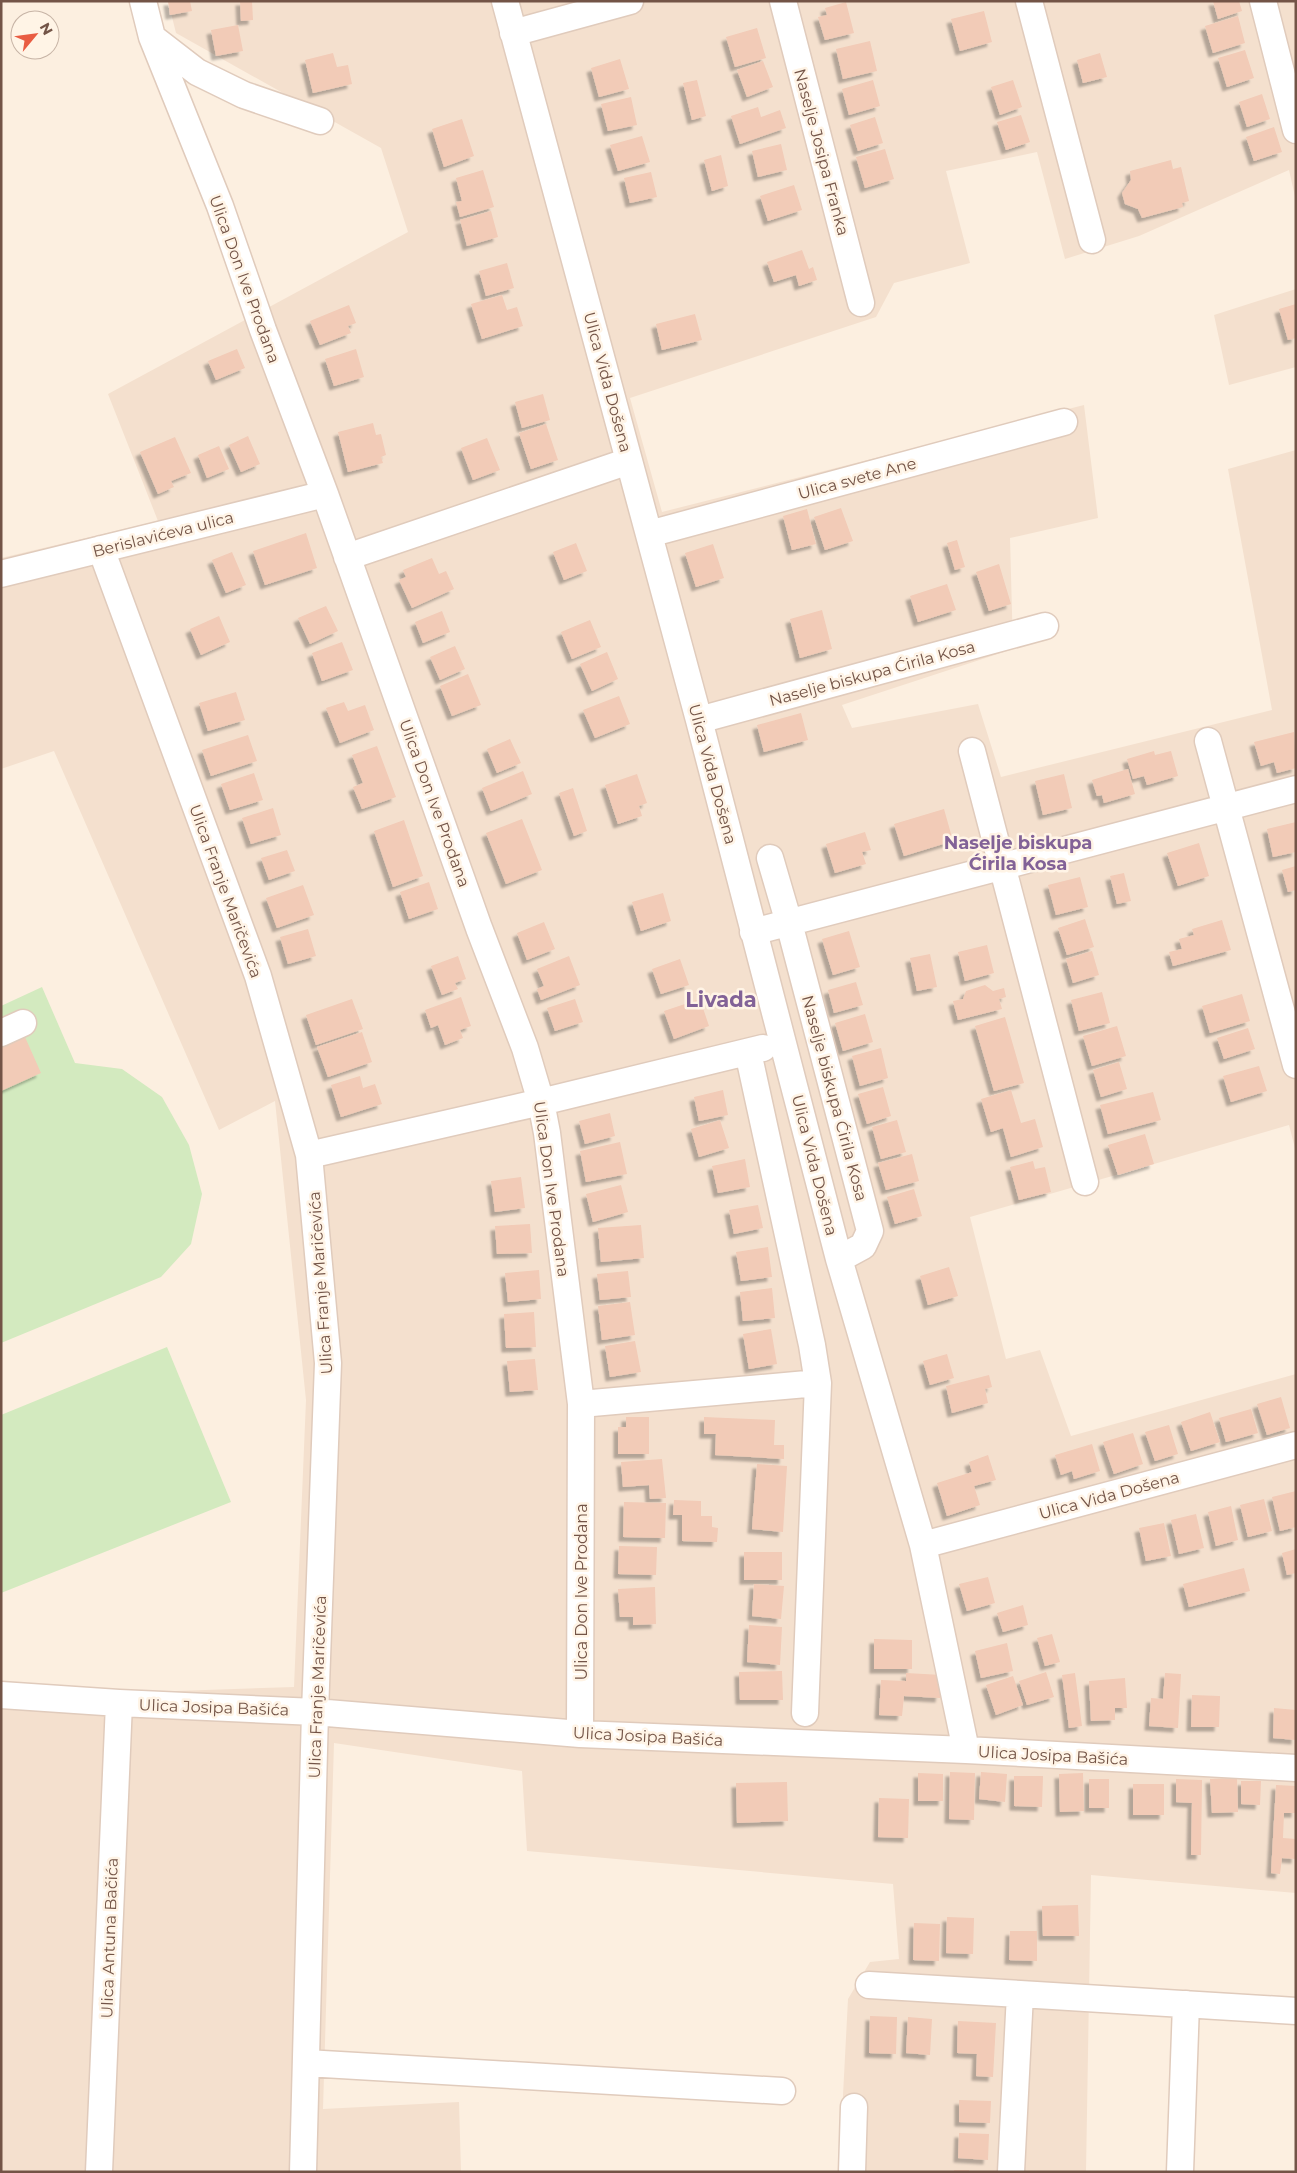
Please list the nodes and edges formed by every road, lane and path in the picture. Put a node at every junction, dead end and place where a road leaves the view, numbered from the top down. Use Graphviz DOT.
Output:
graph roads {
  1 [pos="143,1"];
  2 [pos="505,1"];
  3 [pos="630,1"];
  4 [pos="783,1"];
  5 [pos="1029,1"];
  6 [pos="1263,1"];
  7 [pos="513,32"];
  8 [pos="152,37"];
  9 [pos="320,121"];
  10 [pos="1296,130"];
  11 [pos="1092,240"];
  12 [pos="861,304"];
  13 [pos="1064,422"];
  14 [pos="629,461"];
  15 [pos="325,494"];
  16 [pos="649,534"];
  17 [pos="101,549"];
  18 [pos="347,557"];
  19 [pos="1,574"];
  20 [pos="1045,626"];
  21 [pos="699,720"];
  22 [pos="1208,741"];
  23 [pos="972,751"];
  24 [pos="1296,789"];
  25 [pos="1227,807"];
  26 [pos="770,858"];
  27 [pos="1001,867"];
  28 [pos="789,922"];
  29 [pos="753,932"];
  30 [pos="784,1043"];
  31 [pos="748,1052"];
  32 [pos="1296,1066"];
  33 [pos="541,1102"];
  34 [pos="310,1155"];
  35 [pos="1085,1182"];
  36 [pos="839,1259"];
  37 [pos="818,1383"];
  38 [pos="581,1404"];
  39 [pos="1296,1445"];
  40 [pos="923,1545"];
  41 [pos="1,1695"];
  42 [pos="119,1703"];
  43 [pos="315,1712"];
  44 [pos="805,1713"];
  45 [pos="580,1734"];
  46 [pos="966,1750"];
  47 [pos="1296,1768"];
  48 [pos="869,1985"];
  49 [pos="1020,1994"];
  50 [pos="1186,2004"];
  51 [pos="1296,2011"];
  52 [pos="306,2063"];
  53 [pos="782,2092"];
  54 [pos="854,2107"];
  55 [pos="99,2172"];
  56 [pos="303,2172"];
  57 [pos="852,2172"];
  58 [pos="1011,2172"];
  59 [pos="1180,2172"];
  1 -- 8 [label="street, Ulica Don Ive Prodana"];
  2 -- 7 [label="street, Ulica Vida Došena"];
  3 -- 7 [label="street"];
  4 -- 12 [label="street, Naselje Josipa Franka"];
  5 -- 11 [label="street"];
  6 -- 10 [label="street"];
  7 -- 14 [label="street, Ulica Vida Došena"];
  8 -- 9 [label="street"];
  8 -- 15 [label="street, Ulica Don Ive Prodana"];
  13 -- 16 [label="street, Ulica svete Ane"];
  14 -- 16 [label="street, Ulica Vida Došena"];
  14 -- 18 [label="street"];
  15 -- 17 [label="street, Berislavićeva ulica"];
  15 -- 18 [label="street, Ulica Don Ive Prodana"];
  16 -- 21 [label="street, Ulica Vida Došena"];
  17 -- 19 [label="street, Berislavićeva ulica"];
  17 -- 34 [label="street, Ulica Franje Maričevića"];
  18 -- 33 [label="street, Ulica Don Ive Prodana"];
  20 -- 21 [label="street, Naselje biskupa Ćirila Kosa"];
  21 -- 29 [label="street, Ulica Vida Došena"];
  22 -- 25 [label="street"];
  23 -- 27 [label="street"];
  24 -- 25 [label="street"];
  25 -- 27 [label="street"];
  25 -- 32 [label="street"];
  26 -- 28 [label="street, Naselje biskupa Ćirila Kosa"];
  27 -- 28 [label="street"];
  27 -- 35 [label="street"];
  28 -- 29 [label="street"];
  28 -- 36 [label="street, Naselje biskupa Ćirila Kosa"];
  29 -- 30 [label="street, Ulica Vida Došena"];
  30 -- 31 [label="street"];
  30 -- 36 [label="street, Ulica Vida Došena"];
  31 -- 33 [label="street"];
  31 -- 37 [label="street"];
  33 -- 34 [label="street"];
  33 -- 38 [label="street, Ulica Don Ive Prodana"];
  34 -- 43 [label="street, Ulica Franje Maričevića"];
  36 -- 40 [label="street, Ulica Vida Došena"];
  37 -- 38 [label="street"];
  37 -- 44 [label="street"];
  38 -- 45 [label="street, Ulica Don Ive Prodana"];
  39 -- 40 [label="street, Ulica Vida Došena"];
  40 -- 46 [label="street, Ulica Vida Došena"];
  41 -- 42 [label="street, Ulica Josipa Bašića"];
  42 -- 43 [label="street, Ulica Josipa Bašića"];
  42 -- 55 [label="street, Ulica Antuna Bačića"];
  43 -- 45 [label="street, Ulica Josipa Bašića"];
  43 -- 52 [label="street, Ulica Franje Maričevića"];
  45 -- 46 [label="street, Ulica Josipa Bašića"];
  46 -- 47 [label="street, Ulica Josipa Bašića"];
  48 -- 49 [label="street"];
  49 -- 50 [label="street"];
  49 -- 58 [label="street"];
  50 -- 51 [label="street"];
  50 -- 59 [label="street"];
  52 -- 53 [label="street"];
  52 -- 56 [label="street, Ulica Franje Maričevića"];
  54 -- 57 [label="street"];
}
